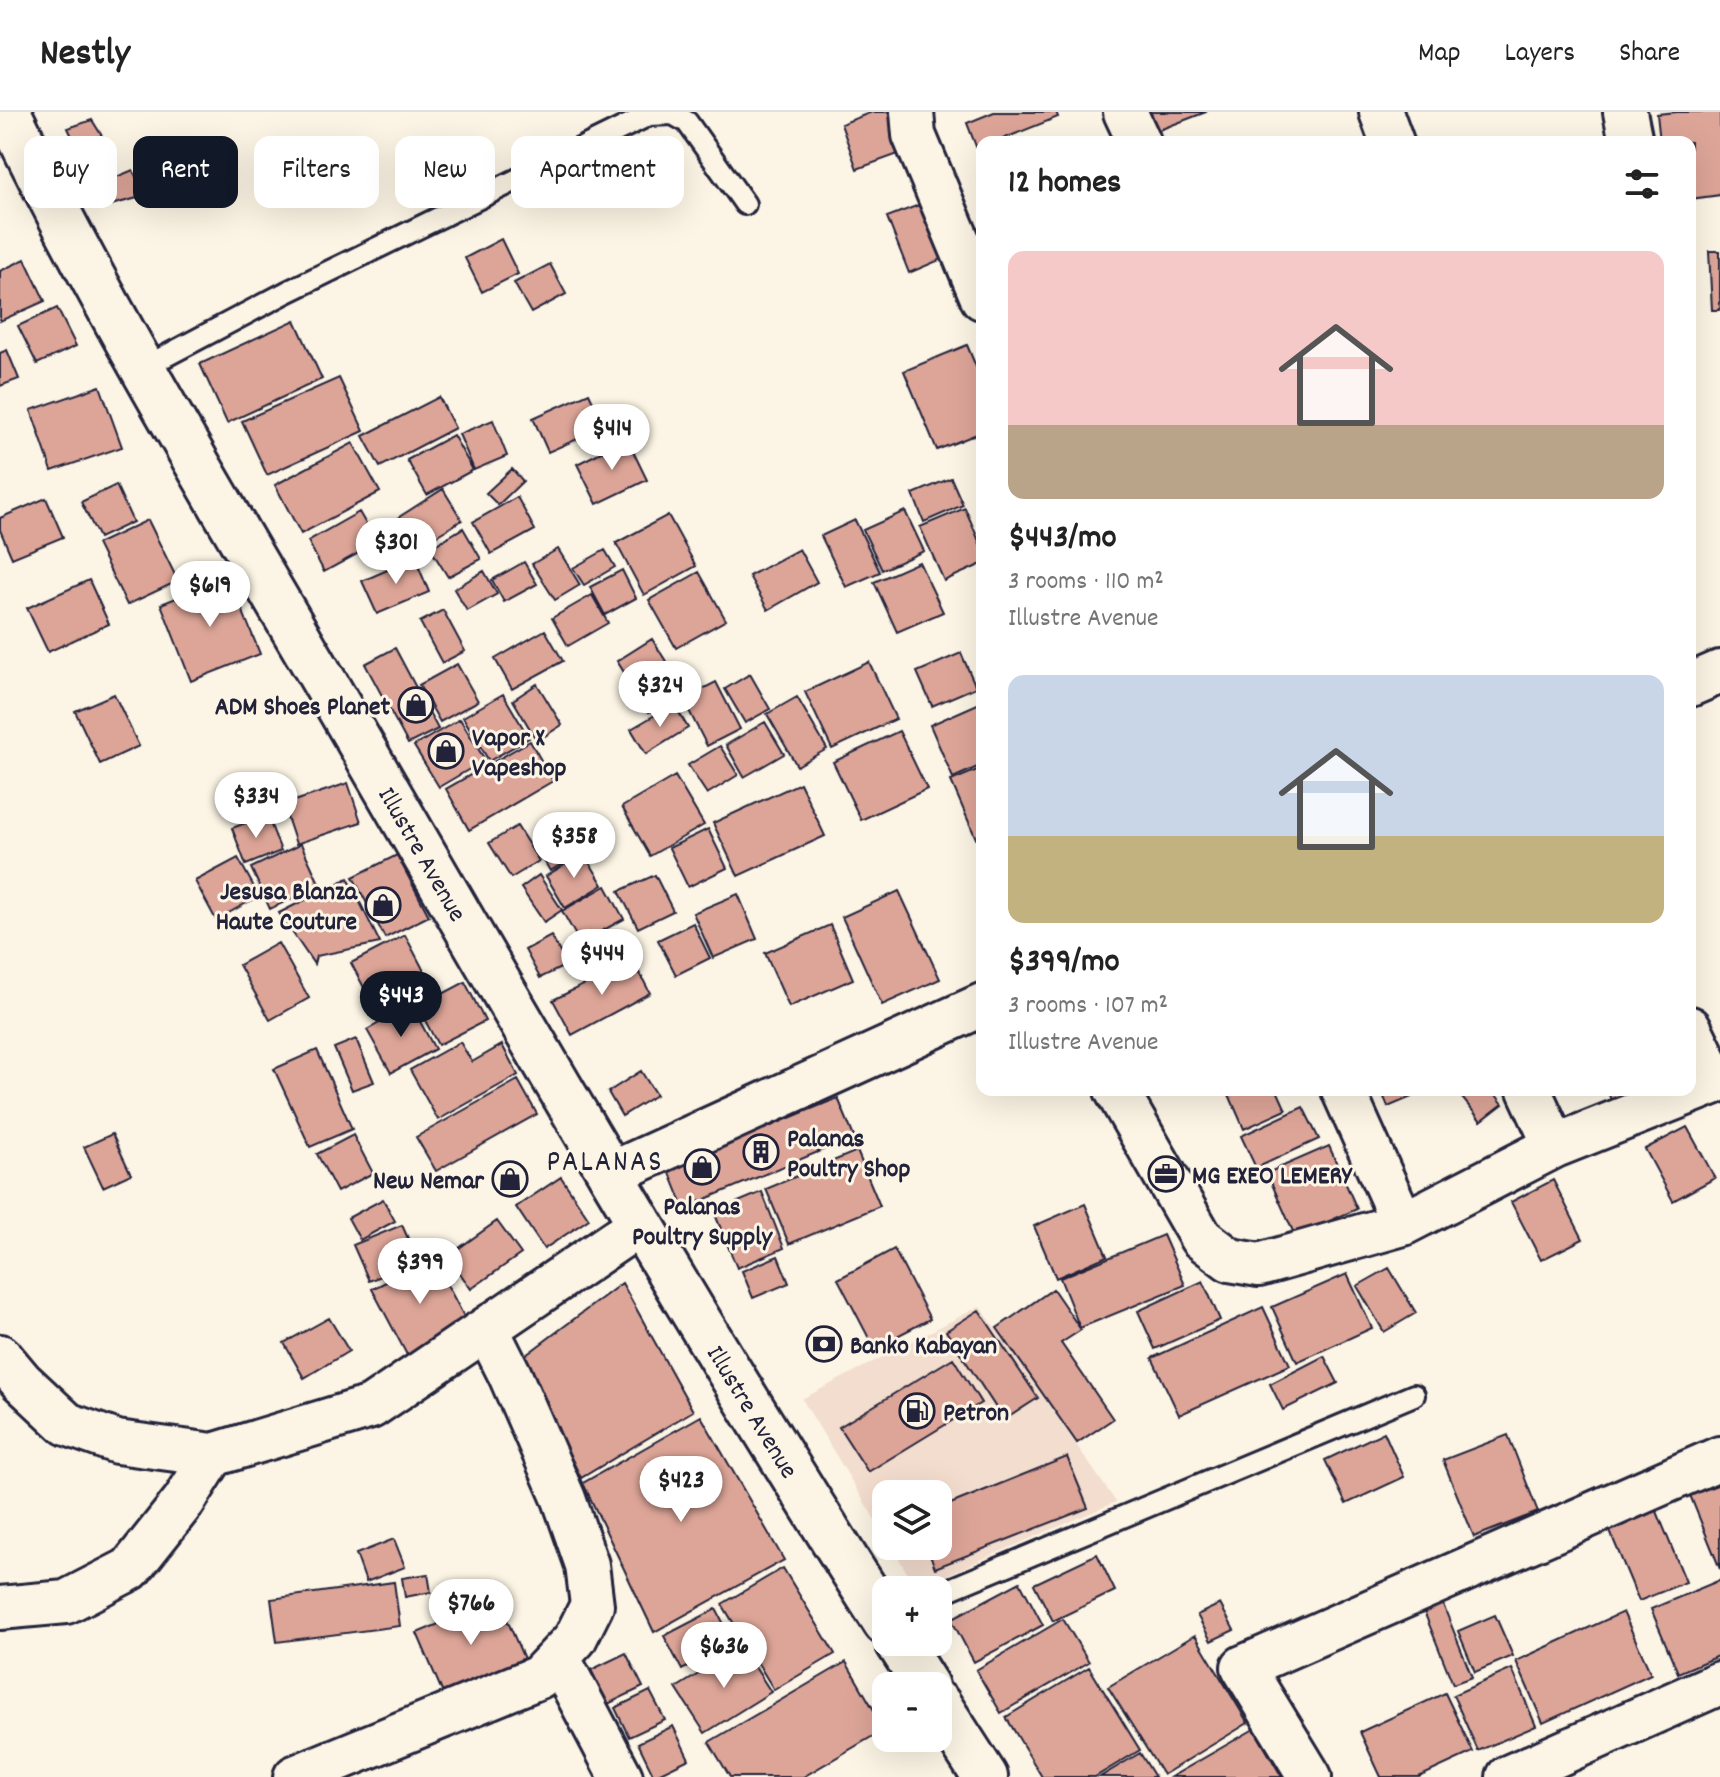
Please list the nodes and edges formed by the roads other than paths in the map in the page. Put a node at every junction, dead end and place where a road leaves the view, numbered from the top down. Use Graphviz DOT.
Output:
graph roads {
  1 [pos="8,112"];
  2 [pos="912,112"];
  3 [pos="1125,112"];
  4 [pos="1381,112"];
  5 [pos="1625,112"];
  6 [pos="1136,136"];
  7 [pos="1390,136"];
  8 [pos="1630,136"];
  9 [pos="745,204"];
  10 [pos="976,284"];
  11 [pos="143,368"];
  12 [pos="1720,672"];
  13 [pos="1696,682"];
  14 [pos="976,1008"];
  15 [pos="1696,1039"];
  16 [pos="1718,1080"];
  17 [pos="1696,1089"];
  18 [pos="1119,1096"];
  19 [pos="1346,1096"];
  20 [pos="1532,1096"];
  21 [pos="1678,1096"];
  22 [pos="1555,1146"];
  23 [pos="610,1174"];
  24 [pos="1403,1224"];
  25 [pos="639,1225"];
  26 [pos="487,1329"];
  27 [pos="0,1356"];
  28 [pos="1414,1395"];
  29 [pos="213,1455"];
  30 [pos="1720,1458"];
  31 [pos="952,1588"];
  32 [pos="872,1599"];
  33 [pos="0,1608"];
  34 [pos="558,1657"];
  35 [pos="1720,1683"];
  36 [pos="952,1726"];
  37 [pos="295,1777"];
  38 [pos="621,1777"];
  39 [pos="985,1777"];
  40 [pos="1310,1777"];
  41 [pos="1508,1777"];
  1 -- 11 [label="main road, Illustre Avenue"];
  2 -- 10 [label="street"];
  3 -- 6 [label="street"];
  4 -- 7 [label="street"];
  5 -- 8 [label="street"];
  9 -- 11 [label="lane"];
  11 -- 23 [label="main road, Illustre Avenue"];
  12 -- 13 [label="street"];
  14 -- 23 [label="street"];
  15 -- 16 [label="street"];
  16 -- 17 [label="street"];
  18 -- 24 [label="street"];
  19 -- 24 [label="street"];
  20 -- 22 [label="street"];
  21 -- 22 [label="street"];
  22 -- 24 [label="street"];
  23 -- 25 [label="main road, Illustre Avenue"];
  25 -- 26 [label="street"];
  25 -- 32 [label="main road, Illustre Avenue"];
  26 -- 29 [label="street"];
  26 -- 34 [label="street"];
  27 -- 29 [label="street"];
  28 -- 31 [label="lane"];
  29 -- 33 [label="street"];
  30 -- 40 [label="street"];
  34 -- 37 [label="street"];
  34 -- 38 [label="street"];
  35 -- 41 [label="street"];
  36 -- 39 [label="main road"];
}
